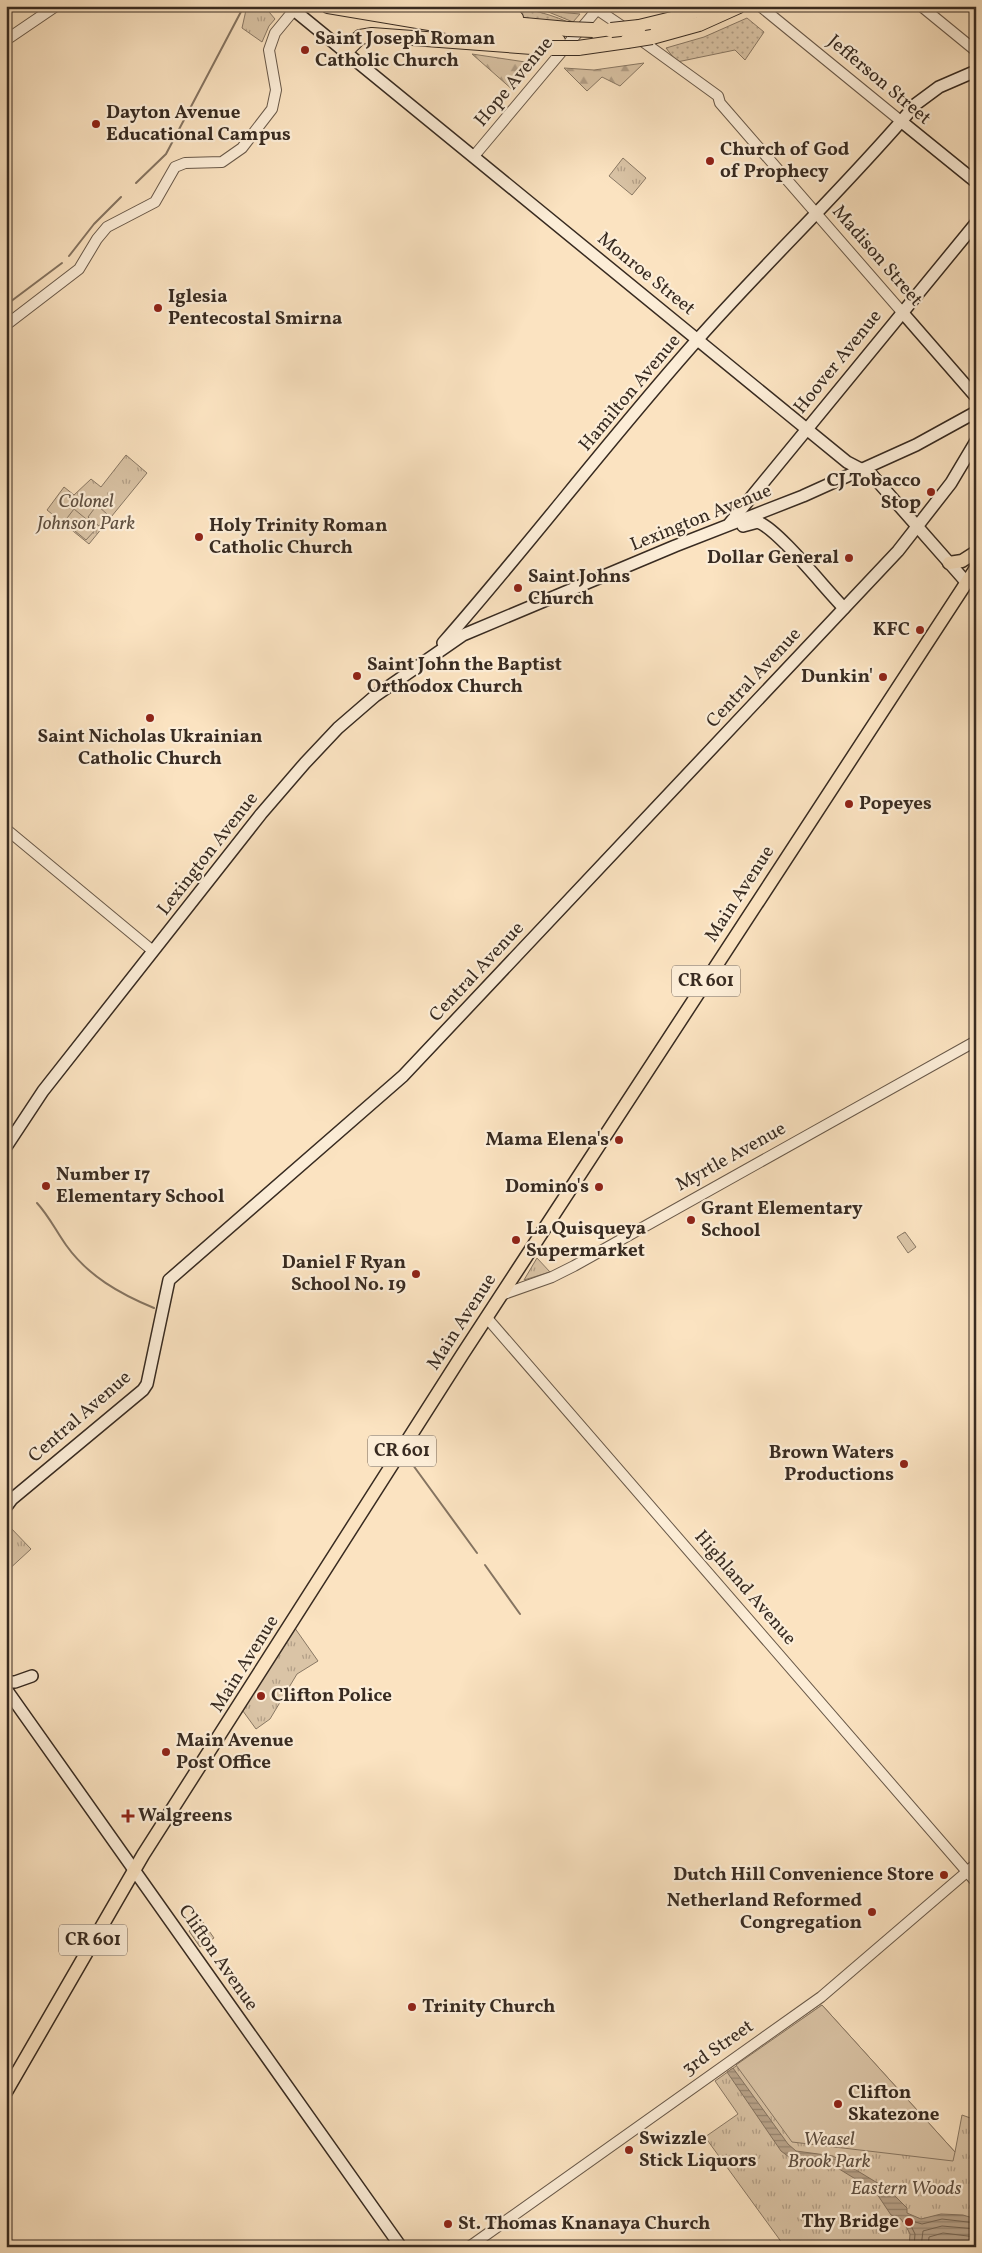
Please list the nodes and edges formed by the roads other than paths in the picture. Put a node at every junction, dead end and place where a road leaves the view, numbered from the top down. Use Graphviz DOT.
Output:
graph roads {
  1 [pos="56,6"];
  2 [pos="328,6"];
  3 [pos="394,6"];
  4 [pos="479,6"];
  5 [pos="710,6"];
  6 [pos="739,6"];
  7 [pos="760,6"];
  8 [pos="921,6"];
  9 [pos="596,7"];
  10 [pos="291,8"];
  11 [pos="568,29"];
  12 [pos="6,40"];
  13 [pos="555,45"];
  14 [pos="976,51"];
  15 [pos="345,52"];
  16 [pos="976,72"];
  17 [pos="902,122"];
  18 [pos="474,156"];
  19 [pos="976,182"];
  20 [pos="816,212"];
  21 [pos="976,223"];
  22 [pos="902,312"];
  23 [pos="6,325"];
  24 [pos="698,339"];
  25 [pos="976,397"];
  26 [pos="976,412"];
  27 [pos="806,428"];
  28 [pos="976,441"];
  29 [pos="862,470"];
  30 [pos="816,490"];
  31 [pos="729,525"];
  32 [pos="918,528"];
  33 [pos="718,530"];
  34 [pos="781,539"];
  35 [pos="976,552"];
  36 [pos="976,561"];
  37 [pos="949,563"];
  38 [pos="976,568"];
  39 [pos="967,583"];
  40 [pos="844,608"];
  41 [pos="435,653"];
  42 [pos="6,829"];
  43 [pos="153,951"];
  44 [pos="976,1041"];
  45 [pos="6,1147"];
  46 [pos="501,1295"];
  47 [pos="486,1318"];
  48 [pos="6,1508"];
  49 [pos="32,1676"];
  50 [pos="6,1682"];
  51 [pos="6,1689"];
  52 [pos="976,1864"];
  53 [pos="135,1869"];
  54 [pos="967,1872"];
  55 [pos="976,1882"];
  56 [pos="6,2092"];
  57 [pos="401,2247"];
  58 [pos="469,2247"];
  1 -- 12 [label="street"];
  2 -- 13 [label="highway"];
  3 -- 11 [label="highway"];
  4 -- 11 [label="highway"];
  5 -- 11 [label="highway, bridge"];
  6 -- 13 [label="highway, bridge"];
  7 -- 17 [label="street, Jefferson Street"];
  8 -- 14 [label="street"];
  9 -- 18 [label="street, Hope Avenue"];
  9 -- 20 [label="street, Madison Street"];
  10 -- 15 [label="main road, Monroe Street"];
  10 -- 23 [label="street"];
  13 -- 15 [label="highway"];
  15 -- 18 [label="main road, Monroe Street"];
  16 -- 17 [label="main road, Hamilton Avenue"];
  17 -- 19 [label="main road, Jefferson Street"];
  17 -- 20 [label="main road, Hamilton Avenue"];
  18 -- 24 [label="main road, Monroe Street"];
  20 -- 22 [label="street, Madison Street"];
  20 -- 24 [label="main road, Hamilton Avenue"];
  21 -- 22 [label="main road, Hoover Avenue"];
  22 -- 25 [label="main road, Madison Street"];
  22 -- 27 [label="main road, Hoover Avenue"];
  24 -- 27 [label="main road, Monroe Street"];
  24 -- 41 [label="main road, Hamilton Avenue"];
  26 -- 29 [label="main road, Lexington Avenue"];
  27 -- 29 [label="main road, Monroe Street"];
  27 -- 31 [label="main road, Hoover Avenue"];
  28 -- 32 [label="main road, Central Avenue"];
  29 -- 30 [label="main road, Lexington Avenue"];
  29 -- 32 [label="main road, Monroe Street"];
  30 -- 31 [label="main road, Lexington Avenue"];
  30 -- 34 [label="main road"];
  31 -- 33 [label="main road, Lexington Avenue"];
  32 -- 37 [label="main road, Monroe Street"];
  32 -- 40 [label="main road, Central Avenue"];
  33 -- 34 [label="main road"];
  33 -- 41 [label="main road, Lexington Avenue"];
  34 -- 40 [label="main road"];
  35 -- 37 [label="main road"];
  36 -- 39 [label="main road, Main Avenue / CR 601"];
  37 -- 39 [label="main road, Monroe Street"];
  38 -- 39 [label="main road, Main Avenue / CR 601"];
  39 -- 46 [label="main road, Main Avenue / CR 601"];
  40 -- 48 [label="main road, Central Avenue"];
  41 -- 43 [label="main road, Lexington Avenue"];
  42 -- 43 [label="street"];
  43 -- 45 [label="main road, Lexington Avenue"];
  44 -- 46 [label="street, Myrtle Avenue"];
  46 -- 47 [label="main road, Main Avenue / CR 601"];
  47 -- 53 [label="main road, Main Avenue / CR 601"];
  47 -- 54 [label="street, Highland Avenue"];
  49 -- 50 [label="main road"];
  51 -- 53 [label="main road, Clifton Avenue"];
  52 -- 54 [label="street, 3rd Street"];
  53 -- 56 [label="main road, Main Avenue / CR 601"];
  53 -- 57 [label="main road, Clifton Avenue"];
  54 -- 55 [label="street, Highland Avenue"];
  54 -- 58 [label="street, 3rd Street"];
}
